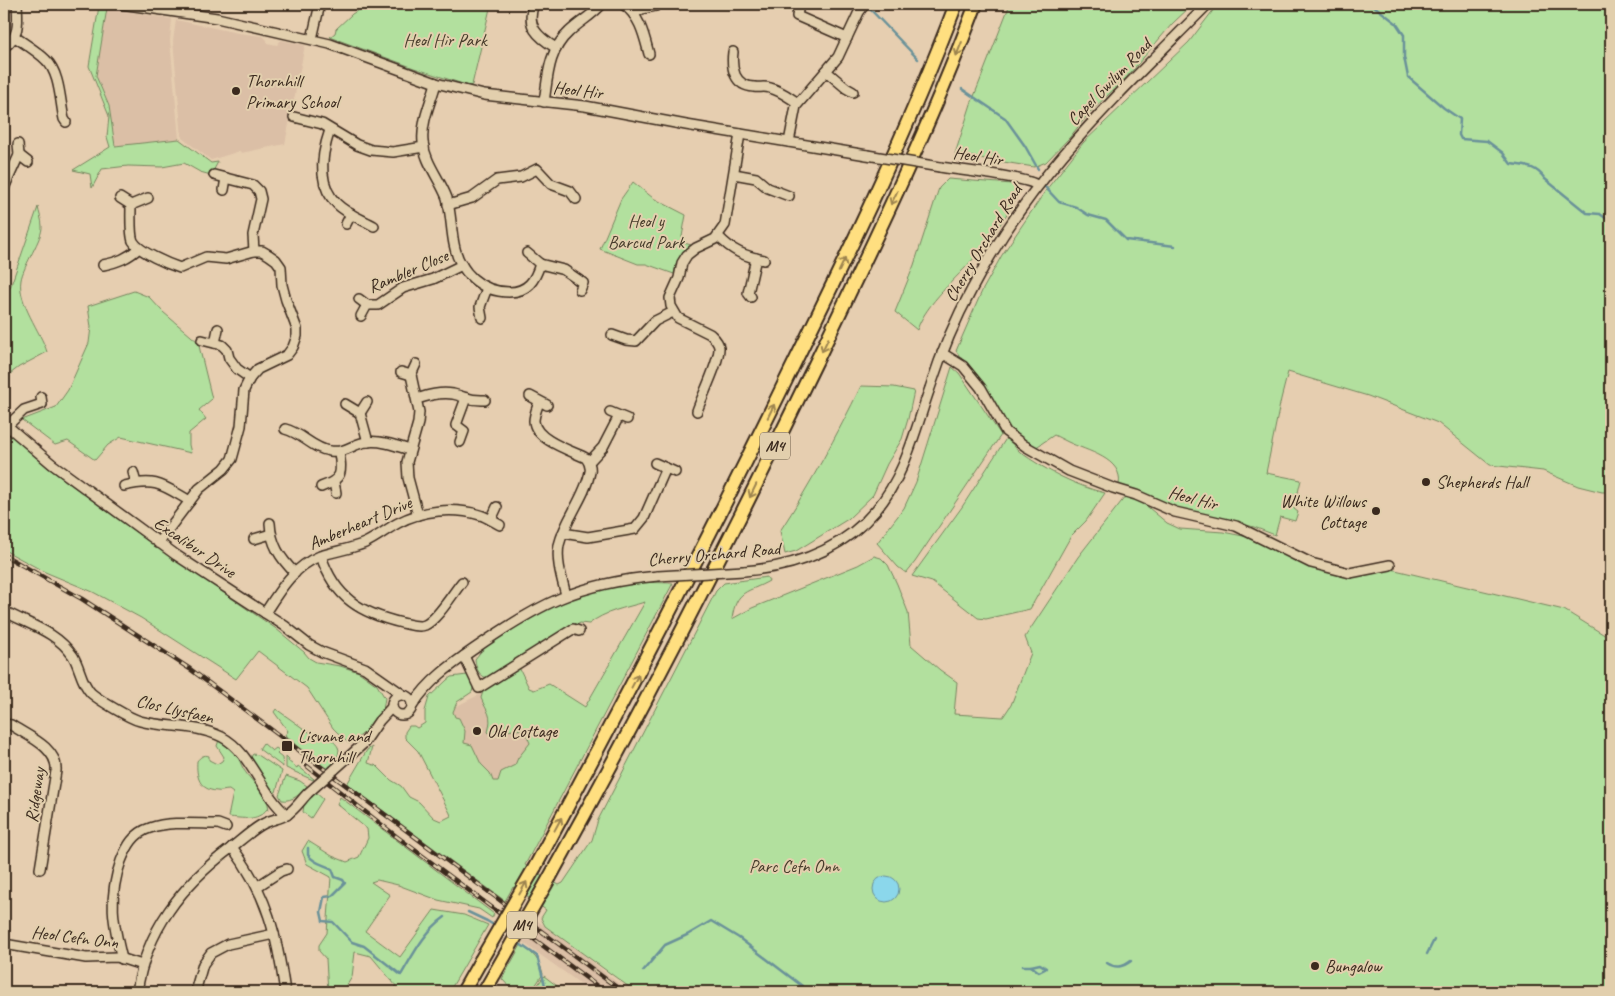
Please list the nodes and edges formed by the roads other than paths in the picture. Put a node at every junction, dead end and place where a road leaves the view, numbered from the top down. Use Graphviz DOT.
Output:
graph roads {
  1 [pos="17,4"];
  2 [pos="121,4"];
  3 [pos="320,4"];
  4 [pos="534,4"];
  5 [pos="602,4"];
  6 [pos="623,4"];
  7 [pos="799,4"];
  8 [pos="866,4"];
  9 [pos="956,4"];
  10 [pos="976,4"];
  11 [pos="1208,4"];
  12 [pos="656,6"];
  13 [pos="634,14"];
  14 [pos="14,37"];
  15 [pos="847,38"];
  16 [pos="312,40"];
  17 [pos="4,47"];
  18 [pos="556,48"];
  19 [pos="733,52"];
  20 [pos="649,54"];
  21 [pos="826,71"];
  22 [pos="436,82"];
  23 [pos="853,92"];
  24 [pos="544,102"];
  25 [pos="798,103"];
  26 [pos="294,117"];
  27 [pos="66,122"];
  28 [pos="330,130"];
  29 [pos="740,134"];
  30 [pos="789,142"];
  31 [pos="18,144"];
  32 [pos="424,147"];
  33 [pos="19,155"];
  34 [pos="28,162"];
  35 [pos="734,174"];
  36 [pos="214,175"];
  37 [pos="226,178"];
  38 [pos="1036,186"];
  39 [pos="4,188"];
  40 [pos="224,190"];
  41 [pos="789,196"];
  42 [pos="120,198"];
  43 [pos="148,198"];
  44 [pos="576,199"];
  45 [pos="130,205"];
  46 [pos="448,205"];
  47 [pos="351,214"];
  48 [pos="346,224"];
  49 [pos="374,226"];
  50 [pos="718,236"];
  51 [pos="139,248"];
  52 [pos="254,251"];
  53 [pos="527,253"];
  54 [pos="540,264"];
  55 [pos="103,265"];
  56 [pos="462,265"];
  57 [pos="487,288"];
  58 [pos="580,290"];
  59 [pos="751,297"];
  60 [pos="359,299"];
  61 [pos="367,305"];
  62 [pos="673,312"];
  63 [pos="361,316"];
  64 [pos="482,318"];
  65 [pos="218,329"];
  66 [pos="612,335"];
  67 [pos="202,340"];
  68 [pos="215,343"];
  69 [pos="942,353"];
  70 [pos="416,364"];
  71 [pos="401,372"];
  72 [pos="411,375"];
  73 [pos="250,378"];
  74 [pos="530,396"];
  75 [pos="41,397"];
  76 [pos="466,398"];
  77 [pos="416,399"];
  78 [pos="485,400"];
  79 [pos="366,402"];
  80 [pos="345,404"];
  81 [pos="697,411"];
  82 [pos="610,412"];
  83 [pos="360,413"];
  84 [pos="5,424"];
  85 [pos="308,428"];
  86 [pos="285,429"];
  87 [pos="302,437"];
  88 [pos="368,442"];
  89 [pos="460,442"];
  90 [pos="410,450"];
  91 [pos="339,452"];
  92 [pos="589,462"];
  93 [pos="655,463"];
  94 [pos="133,472"];
  95 [pos="334,482"];
  96 [pos="136,483"];
  97 [pos="124,486"];
  98 [pos="321,487"];
  99 [pos="336,493"];
  100 [pos="190,502"];
  101 [pos="497,507"];
  102 [pos="418,515"];
  103 [pos="491,520"];
  104 [pos="270,523"];
  105 [pos="500,525"];
  106 [pos="563,533"];
  107 [pos="271,534"];
  108 [pos="254,539"];
  109 [pos="158,543"];
  110 [pos="321,556"];
  111 [pos="1390,565"];
  112 [pos="295,572"];
  113 [pos="462,582"];
  114 [pos="448,583"];
  115 [pos="456,590"];
  116 [pos="566,595"];
  117 [pos="4,611"];
  118 [pos="265,613"];
  119 [pos="424,626"];
  120 [pos="579,631"];
  121 [pos="429,635"];
  122 [pos="464,656"];
  123 [pos="380,678"];
  124 [pos="427,685"];
  125 [pos="404,695"];
  126 [pos="413,705"];
  127 [pos="392,706"];
  128 [pos="399,715"];
  129 [pos="4,724"];
  130 [pos="374,730"];
  131 [pos="287,815"];
  132 [pos="226,827"];
  133 [pos="232,847"];
  134 [pos="40,869"];
  135 [pos="287,869"];
  136 [pos="258,886"];
  137 [pos="274,934"];
  138 [pos="4,944"];
  139 [pos="122,958"];
  140 [pos="142,965"];
  141 [pos="137,992"];
  142 [pos="197,992"];
  143 [pos="285,992"];
  144 [pos="463,992"];
  145 [pos="484,992"];
  1 -- 14 [label="street"];
  2 -- 16 [label="street, Heol Hir"];
  3 -- 16 [label="street"];
  4 -- 18 [label="street"];
  5 -- 18 [label="street"];
  6 -- 13 [label="street"];
  7 -- 15 [label="street"];
  8 -- 15 [label="street"];
  144 -- 9 [label="highway, M4, one-way, bridge"];
  10 -- 145 [label="highway, M4, one-way, bridge"];
  11 -- 38 [label="street, Capel Gwilym Road"];
  12 -- 13 [label="street"];
  13 -- 20 [label="street"];
  14 -- 17 [label="street"];
  14 -- 27 [label="street"];
  15 -- 21 [label="street"];
  16 -- 22 [label="street, Heol Hir"];
  18 -- 24 [label="street"];
  19 -- 25 [label="street"];
  21 -- 23 [label="street"];
  21 -- 25 [label="street"];
  22 -- 24 [label="street, Heol Hir"];
  22 -- 32 [label="street"];
  24 -- 29 [label="street, Heol Hir"];
  25 -- 30 [label="street"];
  26 -- 28 [label="street"];
  28 -- 32 [label="street"];
  28 -- 47 [label="street"];
  29 -- 30 [label="street, Heol Hir"];
  29 -- 35 [label="street"];
  30 -- 38 [label="street, Heol Hir, bridge"];
  31 -- 33 [label="street"];
  32 -- 46 [label="street"];
  33 -- 34 [label="street"];
  33 -- 39 [label="street"];
  35 -- 41 [label="street"];
  35 -- 50 [label="street"];
  36 -- 37 [label="street"];
  37 -- 40 [label="street"];
  37 -- 52 [label="street"];
  38 -- 69 [label="street, Cherry Orchard Road"];
  42 -- 45 [label="street"];
  43 -- 45 [label="street"];
  44 -- 46 [label="street"];
  45 -- 51 [label="street"];
  46 -- 56 [label="street"];
  47 -- 48 [label="street"];
  47 -- 49 [label="street"];
  50 -- 59 [label="street"];
  50 -- 62 [label="street"];
  51 -- 52 [label="street"];
  51 -- 55 [label="street"];
  52 -- 73 [label="street"];
  53 -- 54 [label="street"];
  54 -- 57 [label="street"];
  54 -- 58 [label="street"];
  56 -- 57 [label="street"];
  56 -- 61 [label="street, Rambler Close"];
  57 -- 64 [label="street"];
  60 -- 61 [label="street, Rambler Close"];
  61 -- 63 [label="street, Rambler Close"];
  62 -- 66 [label="street"];
  62 -- 81 [label="street"];
  65 -- 68 [label="street"];
  67 -- 68 [label="street"];
  68 -- 73 [label="street"];
  69 -- 111 [label="street, Heol Hir"];
  69 -- 116 [label="street, Cherry Orchard Road, bridge"];
  70 -- 72 [label="street"];
  71 -- 72 [label="street"];
  72 -- 77 [label="street"];
  73 -- 100 [label="street"];
  74 -- 92 [label="street"];
  75 -- 84 [label="street"];
  76 -- 77 [label="street"];
  76 -- 78 [label="street"];
  76 -- 89 [label="street"];
  77 -- 90 [label="street"];
  79 -- 83 [label="street"];
  80 -- 83 [label="street"];
  82 -- 92 [label="street"];
  83 -- 88 [label="street"];
  84 -- 109 [label="street, Excalibur Drive"];
  85 -- 87 [label="street"];
  86 -- 87 [label="street"];
  87 -- 91 [label="street"];
  88 -- 90 [label="street"];
  88 -- 91 [label="street"];
  90 -- 102 [label="street"];
  91 -- 95 [label="street"];
  92 -- 106 [label="street"];
  93 -- 106 [label="street"];
  94 -- 96 [label="street"];
  95 -- 98 [label="street"];
  95 -- 99 [label="street"];
  96 -- 97 [label="street"];
  96 -- 100 [label="street"];
  100 -- 109 [label="street"];
  101 -- 103 [label="street"];
  102 -- 103 [label="street, Amberheart Drive"];
  102 -- 110 [label="street, Amberheart Drive"];
  103 -- 105 [label="street, Amberheart Drive"];
  104 -- 107 [label="street"];
  106 -- 116 [label="street"];
  107 -- 108 [label="street"];
  107 -- 112 [label="street"];
  109 -- 118 [label="street, Excalibur Drive"];
  110 -- 112 [label="street, Amberheart Drive"];
  110 -- 119 [label="street"];
  112 -- 118 [label="street, Amberheart Drive"];
  113 -- 115 [label="street"];
  114 -- 115 [label="street"];
  115 -- 119 [label="street"];
  116 -- 122 [label="street, Cherry Orchard Road"];
  117 -- 131 [label="street, Clos Llysfaen"];
  118 -- 123 [label="street, Excalibur Drive"];
  119 -- 121 [label="street"];
  120 -- 122 [label="street"];
  122 -- 124 [label="street, Cherry Orchard Road"];
  123 -- 125 [label="street, Excalibur Drive"];
  123 -- 127 [label="street"];
  124 -- 125 [label="street, Cherry Orchard Road"];
  124 -- 126 [label="street, Cherry Orchard Road"];
  125 -- 126 [label="street"];
  125 -- 127 [label="street, Cherry Orchard Road"];
  126 -- 128 [label="street, Cherry Orchard Road"];
  127 -- 128 [label="street"];
  127 -- 130 [label="street, Cherry Orchard Road"];
  128 -- 130 [label="street, Cherry Orchard Road"];
  129 -- 134 [label="street, Ridgeway"];
  130 -- 131 [label="street, Cherry Orchard Road, bridge"];
  131 -- 133 [label="street, Cherry Orchard Road"];
  132 -- 139 [label="street"];
  133 -- 136 [label="street"];
  133 -- 140 [label="street, Cherry Orchard Road"];
  135 -- 136 [label="street"];
  136 -- 137 [label="street"];
  137 -- 142 [label="street"];
  137 -- 143 [label="street"];
  138 -- 139 [label="street, Heol Cefn Onn"];
  139 -- 140 [label="street, Heol Cefn Onn"];
  140 -- 141 [label="street, Cherry Orchard Road"];
}
